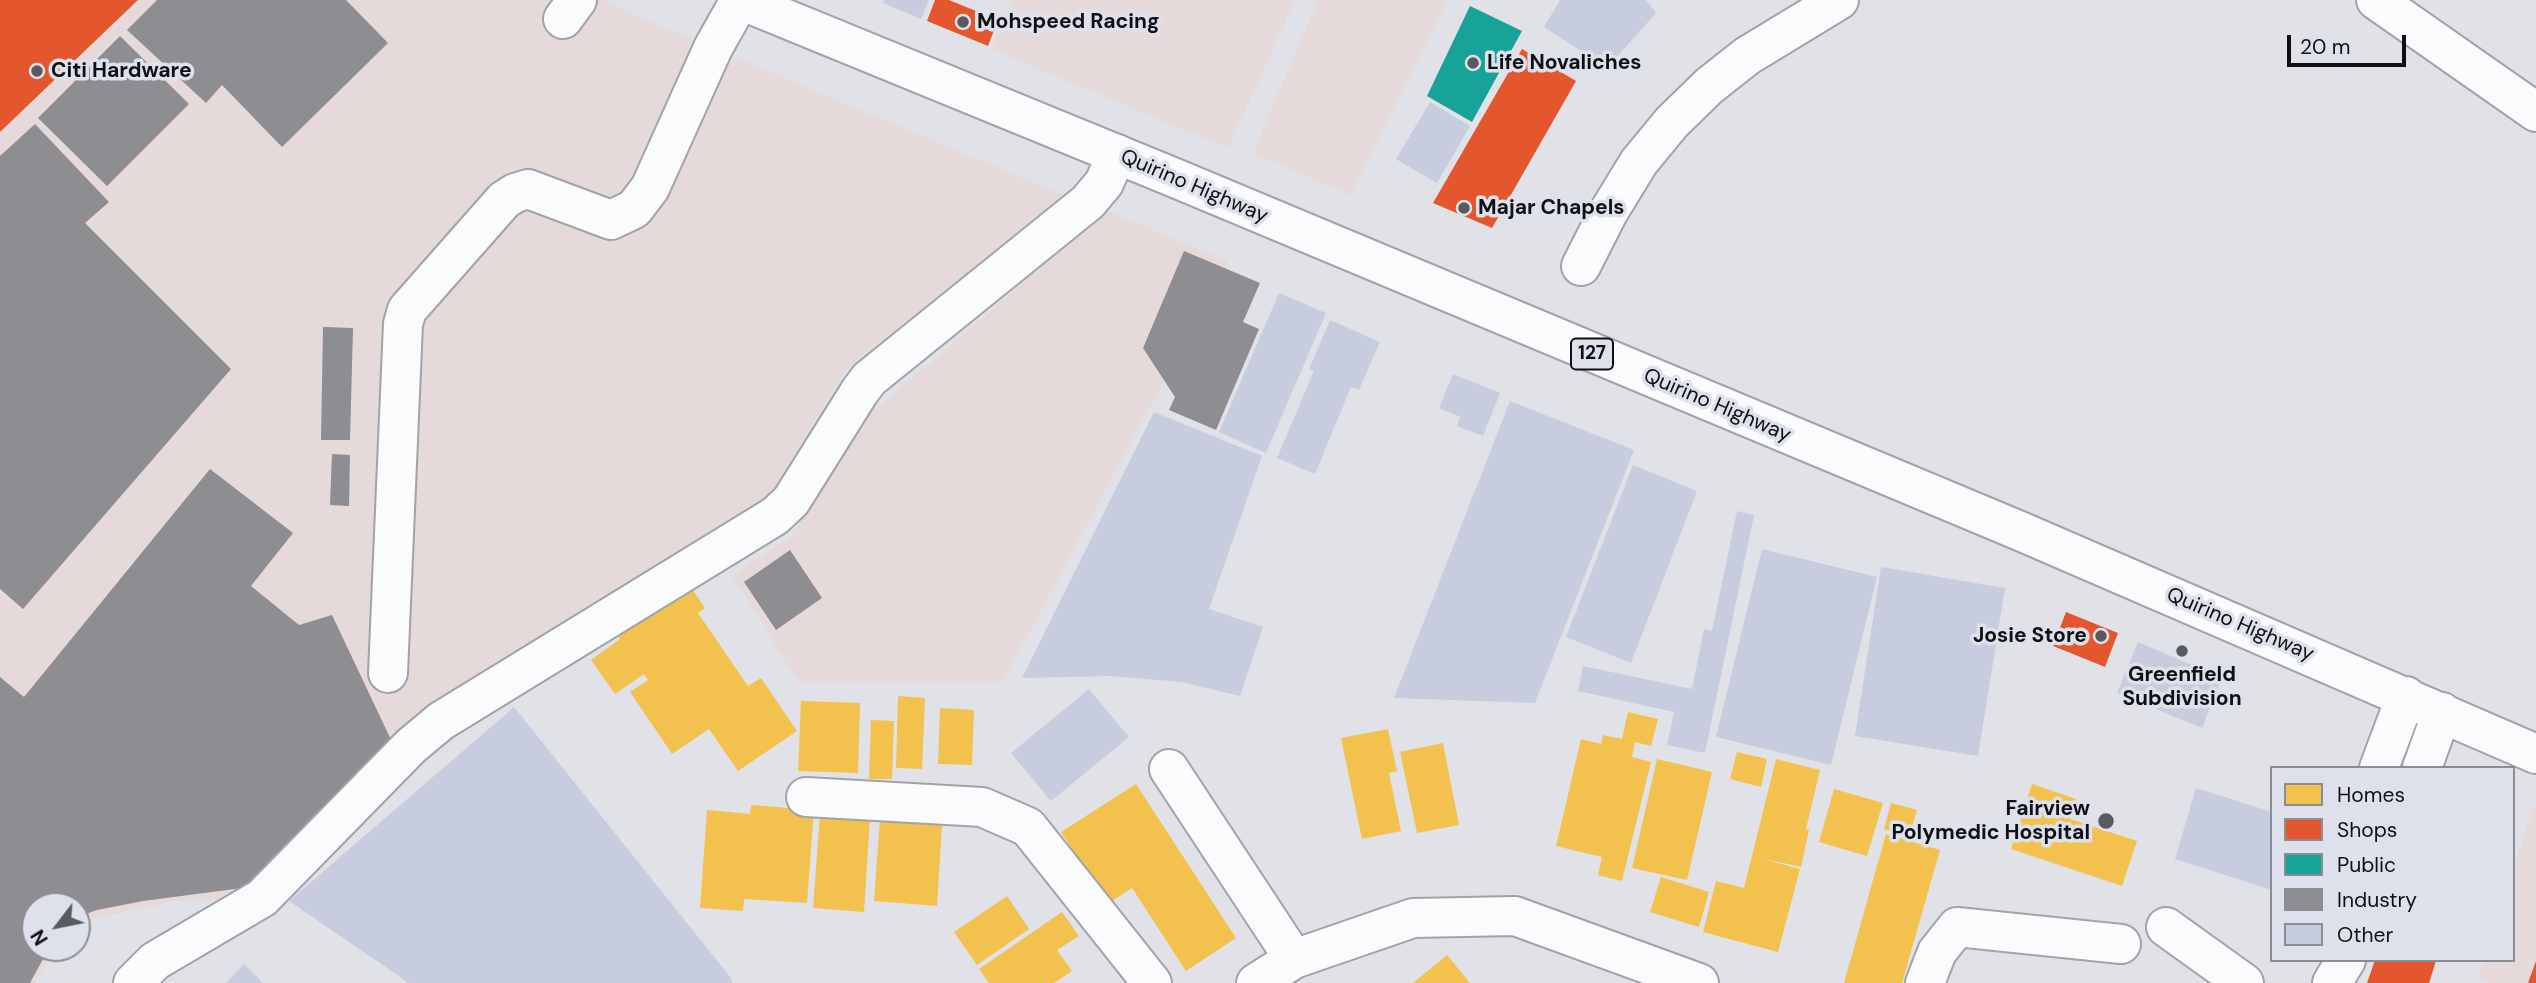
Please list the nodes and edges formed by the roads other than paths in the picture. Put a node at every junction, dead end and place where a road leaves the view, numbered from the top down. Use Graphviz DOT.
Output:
graph roads {
  1 [pos="740,0"];
  2 [pos="1839,0"];
  3 [pos="2376,0"];
  4 [pos="2536,112"];
  5 [pos="1117,154"];
  6 [pos="1581,266"];
  7 [pos="388,673"];
  8 [pos="2406,696"];
  9 [pos="2442,712"];
  10 [pos="2536,754"];
  11 [pos="2380,766"];
  12 [pos="2423,766"];
  13 [pos="1169,769"];
  14 [pos="806,797"];
  15 [pos="2166,927"];
  16 [pos="2122,944"];
  17 [pos="1294,959"];
  18 [pos="2312,962"];
  19 [pos="2345,962"];
  20 [pos="133,983"];
  21 [pos="1152,983"];
  22 [pos="1255,983"];
  23 [pos="1699,983"];
  24 [pos="1925,983"];
  25 [pos="2244,983"];
  26 [pos="2310,983"];
  27 [pos="2332,983"];
  1 -- 5 [label="street, Quirino Highway / 127"];
  1 -- 7 [label="street"];
  2 -- 6 [label="street"];
  3 -- 4 [label="street"];
  5 -- 8 [label="street, Quirino Highway / 127"];
  5 -- 20 [label="street"];
  8 -- 9 [label="street, Quirino Highway / 127"];
  8 -- 11 [label="street"];
  9 -- 10 [label="street, Quirino Highway / 127"];
  9 -- 12 [label="street"];
  13 -- 17 [label="street"];
  14 -- 21 [label="street"];
  15 -- 25 [label="street"];
  16 -- 24 [label="street"];
  17 -- 22 [label="street"];
  17 -- 23 [label="street"];
  18 -- 26 [label="street"];
  19 -- 27 [label="street"];
}
